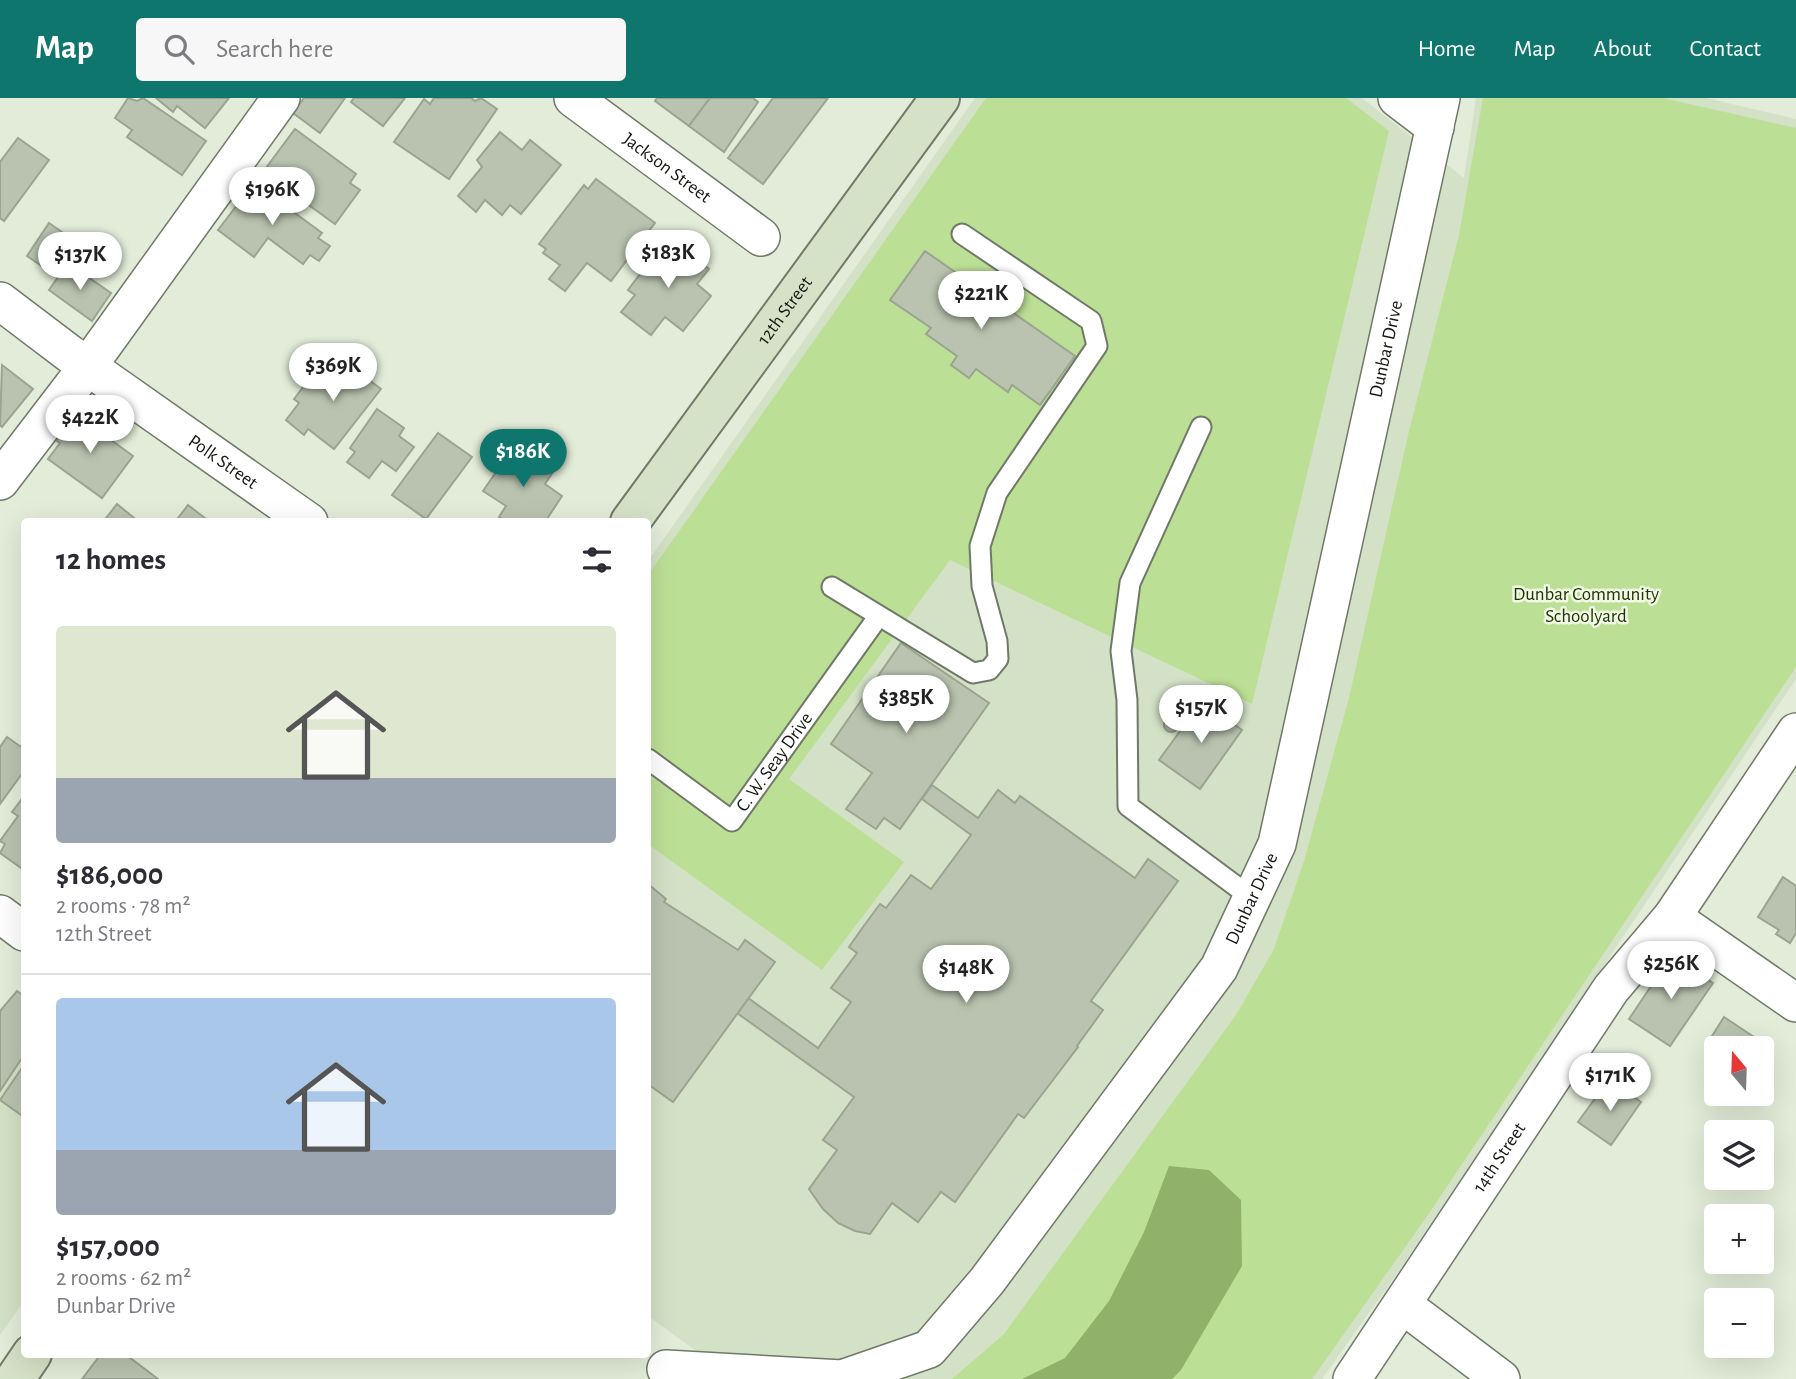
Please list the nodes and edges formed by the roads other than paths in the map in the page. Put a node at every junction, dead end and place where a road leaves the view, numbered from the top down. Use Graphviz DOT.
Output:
graph roads {
  1 [pos="281,98"];
  2 [pos="573,98"];
  3 [pos="940,98"];
  4 [pos="1397,98"];
  5 [pos="1438,112"];
  6 [pos="962,234"];
  7 [pos="761,237"];
  8 [pos="0,301"];
  9 [pos="88,366"];
  10 [pos="1201,427"];
  11 [pos="0,481"];
  12 [pos="303,518"];
  13 [pos="633,518"];
  14 [pos="832,587"];
  15 [pos="878,617"];
  16 [pos="1796,732"];
  17 [pos="651,761"];
  18 [pos="1252,898"];
  19 [pos="0,914"];
  20 [pos="1672,917"];
  21 [pos="21,930"];
  22 [pos="1796,1003"];
  23 [pos="1403,1305"];
  24 [pos="30,1358"];
  25 [pos="661,1367"];
  26 [pos="15,1379"];
  27 [pos="1352,1379"];
  28 [pos="1501,1379"];
  1 -- 9 [label="street"];
  2 -- 7 [label="street, Jackson Street"];
  3 -- 13 [label="main road, 12th Street"];
  4 -- 5 [label="street"];
  5 -- 18 [label="street, Dunbar Drive"];
  6 -- 15 [label="lane"];
  8 -- 9 [label="street, Polk Street"];
  9 -- 11 [label="street"];
  9 -- 12 [label="street, Polk Street"];
  10 -- 18 [label="lane"];
  14 -- 15 [label="lane"];
  15 -- 17 [label="lane, C. W. Seay Drive"];
  16 -- 20 [label="street, 14th Street"];
  18 -- 25 [label="street, Dunbar Drive"];
  19 -- 21 [label="street"];
  20 -- 22 [label="street"];
  20 -- 23 [label="street, 14th Street"];
  23 -- 27 [label="street, 14th Street"];
  23 -- 28 [label="street"];
  24 -- 26 [label="main road"];
}
